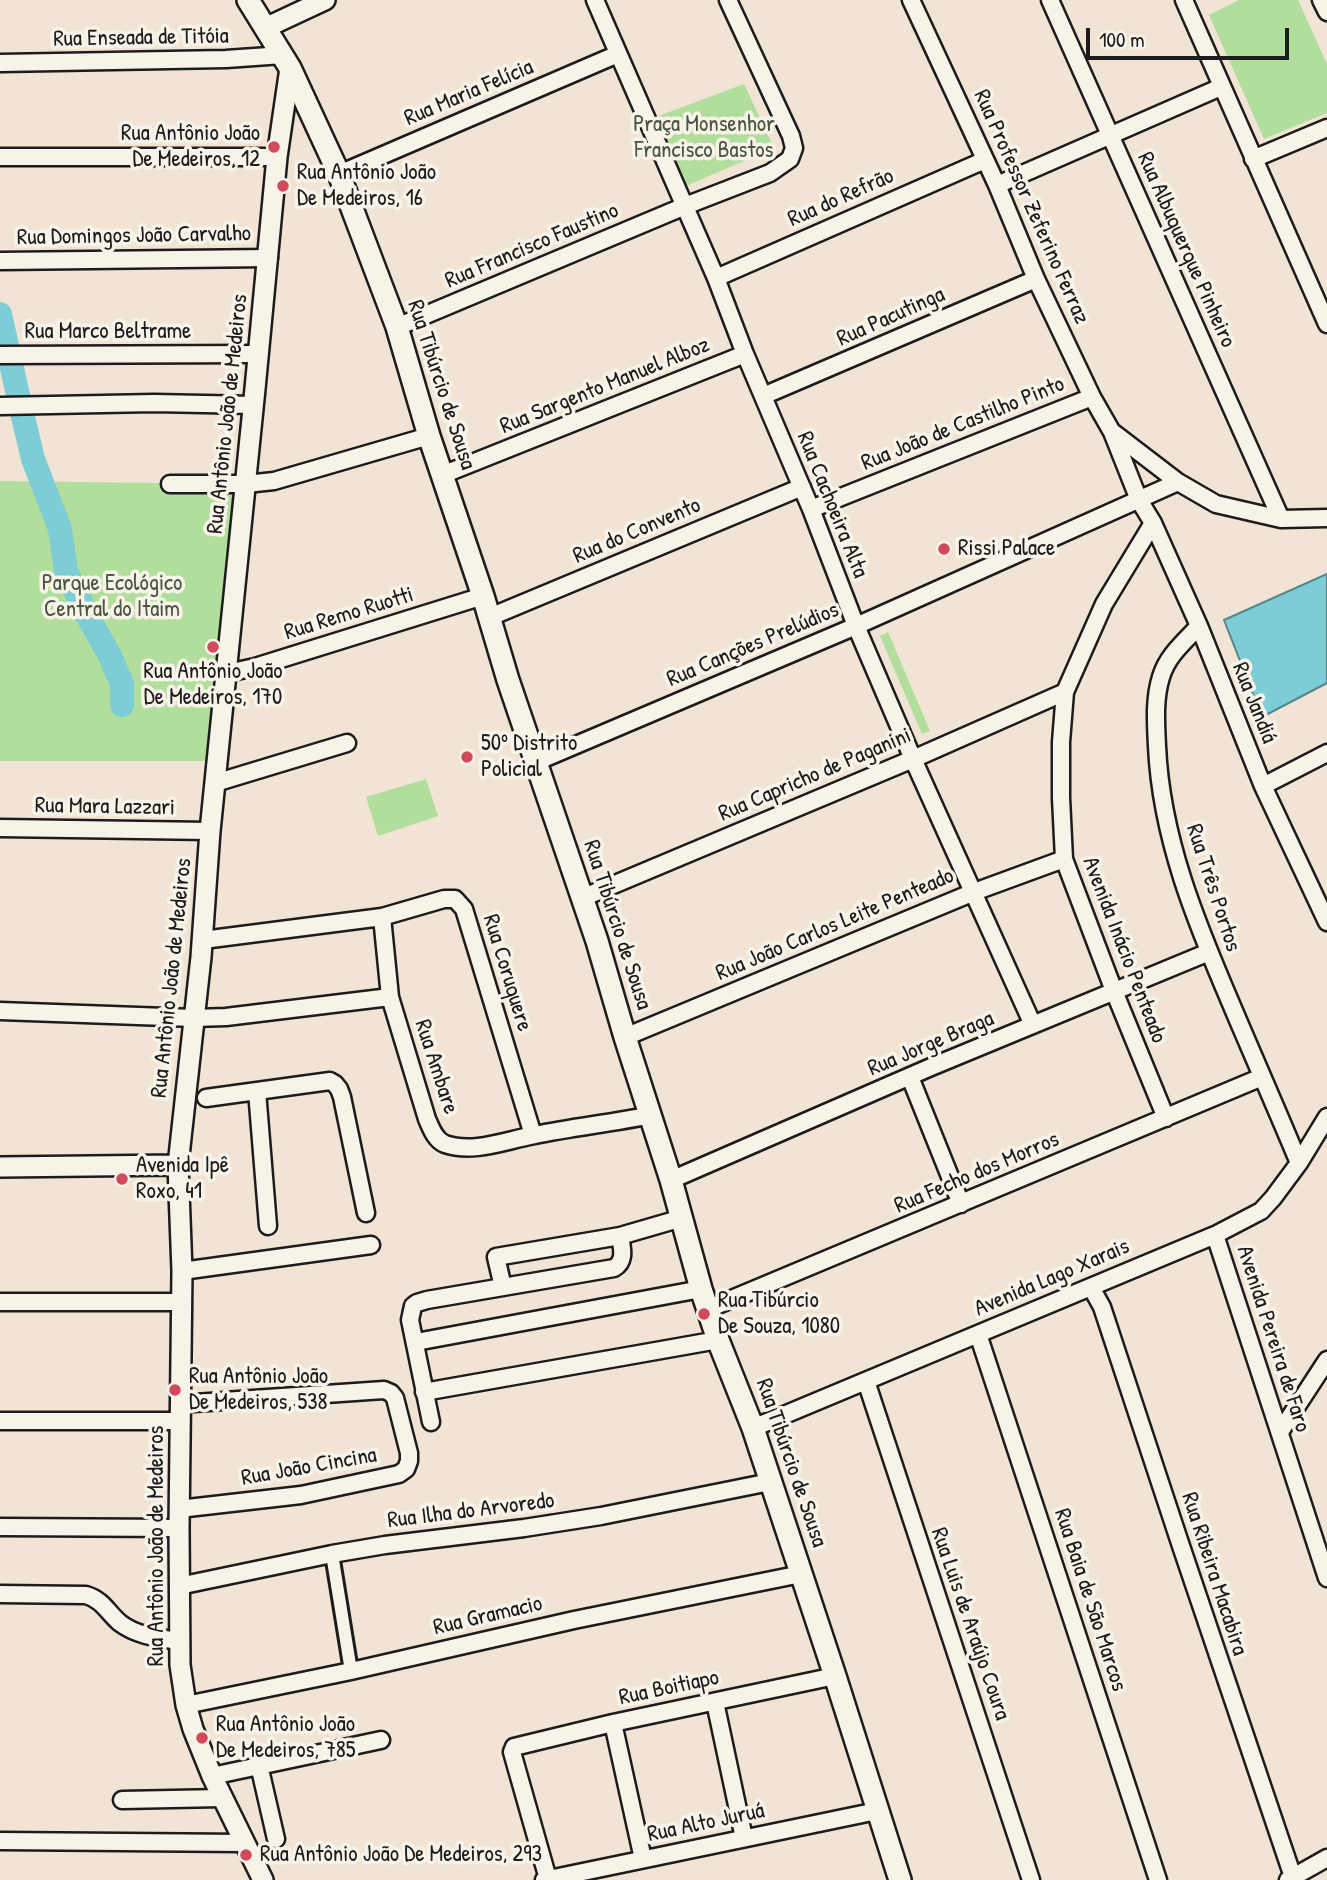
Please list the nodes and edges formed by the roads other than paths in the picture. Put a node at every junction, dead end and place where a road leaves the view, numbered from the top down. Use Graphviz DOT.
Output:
graph roads {
  1 [pos="248,0"];
  2 [pos="325,0"];
  3 [pos="595,0"];
  4 [pos="728,0"];
  5 [pos="911,0"];
  6 [pos="1050,0"];
  7 [pos="1321,0"];
  8 [pos="1191,2"];
  9 [pos="1327,12"];
  10 [pos="265,28"];
  11 [pos="618,54"];
  12 [pos="286,61"];
  13 [pos="0,63"];
  14 [pos="1221,87"];
  15 [pos="1327,128"];
  16 [pos="1110,134"];
  17 [pos="0,157"];
  18 [pos="277,157"];
  19 [pos="1253,159"];
  20 [pos="985,160"];
  21 [pos="339,174"];
  22 [pos="997,185"];
  23 [pos="685,206"];
  24 [pos="268,258"];
  25 [pos="0,261"];
  26 [pos="716,278"];
  27 [pos="1036,279"];
  28 [pos="1327,324"];
  29 [pos="397,327"];
  30 [pos="258,354"];
  31 [pos="745,354"];
  32 [pos="0,355"];
  33 [pos="763,396"];
  34 [pos="1092,397"];
  35 [pos="254,405"];
  36 [pos="0,406"];
  37 [pos="1112,432"];
  38 [pos="429,436"];
  39 [pos="442,475"];
  40 [pos="1178,482"];
  41 [pos="170,484"];
  42 [pos="246,484"];
  43 [pos="802,487"];
  44 [pos="1139,500"];
  45 [pos="811,509"];
  46 [pos="1327,518"];
  47 [pos="1281,519"];
  48 [pos="1153,523"];
  49 [pos="484,596"];
  50 [pos="490,617"];
  51 [pos="856,626"];
  52 [pos="1199,626"];
  53 [pos="227,673"];
  54 [pos="1065,692"];
  55 [pos="347,743"];
  56 [pos="1327,752"];
  57 [pos="913,759"];
  58 [pos="536,762"];
  59 [pos="215,783"];
  60 [pos="1263,786"];
  61 [pos="0,828"];
  62 [pos="210,831"];
  63 [pos="1064,859"];
  64 [pos="975,892"];
  65 [pos="582,898"];
  66 [pos="382,917"];
  67 [pos="1327,922"];
  68 [pos="202,940"];
  69 [pos="1209,952"];
  70 [pos="1114,990"];
  71 [pos="390,998"];
  72 [pos="0,1010"];
  73 [pos="194,1018"];
  74 [pos="1033,1025"];
  75 [pos="625,1037"];
  76 [pos="910,1077"];
  77 [pos="1262,1077"];
  78 [pos="257,1091"];
  79 [pos="197,1099"];
  80 [pos="651,1115"];
  81 [pos="1327,1117"];
  82 [pos="1166,1118"];
  83 [pos="534,1135"];
  84 [pos="1299,1163"];
  85 [pos="178,1165"];
  86 [pos="0,1167"];
  87 [pos="671,1180"];
  88 [pos="961,1204"];
  89 [pos="366,1213"];
  90 [pos="682,1218"];
  91 [pos="268,1226"];
  92 [pos="1215,1235"];
  93 [pos="620,1236"];
  94 [pos="371,1245"];
  95 [pos="182,1271"];
  96 [pos="503,1287"];
  97 [pos="1091,1287"];
  98 [pos="701,1289"];
  99 [pos="181,1302"];
  100 [pos="0,1303"];
  101 [pos="708,1310"];
  102 [pos="978,1334"];
  103 [pos="718,1339"];
  104 [pos="416,1342"];
  105 [pos="1327,1360"];
  106 [pos="866,1381"];
  107 [pos="424,1392"];
  108 [pos="180,1413"];
  109 [pos="0,1421"];
  110 [pos="431,1423"];
  111 [pos="752,1428"];
  112 [pos="1280,1432"];
  113 [pos="769,1482"];
  114 [pos="179,1519"];
  115 [pos="0,1527"];
  116 [pos="332,1554"];
  117 [pos="801,1574"];
  118 [pos="1327,1578"];
  119 [pos="179,1586"];
  120 [pos="0,1594"];
  121 [pos="179,1641"];
  122 [pos="351,1671"];
  123 [pos="835,1676"];
  124 [pos="715,1702"];
  125 [pos="186,1705"];
  126 [pos="613,1723"];
  127 [pos="382,1740"];
  128 [pos="259,1765"];
  129 [pos="212,1776"];
  130 [pos="222,1797"];
  131 [pos="122,1800"];
  132 [pos="877,1811"];
  133 [pos="744,1838"];
  134 [pos="276,1839"];
  135 [pos="0,1841"];
  136 [pos="244,1843"];
  137 [pos="1327,1858"];
  138 [pos="643,1859"];
  139 [pos="1290,1878"];
  140 [pos="263,1880"];
  141 [pos="546,1880"];
  142 [pos="900,1880"];
  143 [pos="1031,1880"];
  144 [pos="1158,1880"];
  1 -- 10 [label="main road, Rua Tibúrcio de Sousa"];
  2 -- 10 [label="street"];
  3 -- 11 [label="street, Rua Cachoeira Alta"];
  4 -- 23 [label="street, Rua Francisco Faustino"];
  5 -- 20 [label="street, Rua Professor Zeferino Ferraz"];
  6 -- 16 [label="street, Rua Albuquerque Pinheiro"];
  7 -- 9 [label="street"];
  8 -- 14 [label="street"];
  10 -- 12 [label="main road, Rua Tibúrcio de Sousa"];
  11 -- 21 [label="street, Rua Maria Felícia"];
  11 -- 23 [label="street, Rua Cachoeira Alta"];
  12 -- 13 [label="street, Rua Enseada de Titóia"];
  12 -- 18 [label="street, Rua Antônio João de Medeiros"];
  12 -- 21 [label="main road, Rua Tibúrcio de Sousa"];
  14 -- 16 [label="street"];
  14 -- 19 [label="street"];
  15 -- 19 [label="street"];
  16 -- 22 [label="street"];
  16 -- 47 [label="street, Rua Albuquerque Pinheiro"];
  17 -- 18 [label="street"];
  18 -- 24 [label="street, Rua Antônio João de Medeiros"];
  19 -- 28 [label="street"];
  20 -- 22 [label="street, Rua Professor Zeferino Ferraz"];
  20 -- 26 [label="street, Rua do Refrão"];
  21 -- 29 [label="main road, Rua Tibúrcio de Sousa"];
  22 -- 27 [label="street, Rua Professor Zeferino Ferraz"];
  23 -- 26 [label="street, Rua Cachoeira Alta"];
  23 -- 29 [label="street, Rua Francisco Faustino"];
  24 -- 25 [label="street, Rua Domingos João Carvalho"];
  24 -- 30 [label="street, Rua Antônio João de Medeiros"];
  26 -- 31 [label="street, Rua Cachoeira Alta"];
  27 -- 33 [label="street, Rua Pacutinga"];
  27 -- 34 [label="street, Rua Professor Zeferino Ferraz"];
  29 -- 38 [label="main road, Rua Tibúrcio de Sousa"];
  30 -- 32 [label="street, Rua Marco Beltrame"];
  30 -- 35 [label="street, Rua Antônio João de Medeiros"];
  31 -- 33 [label="street, Rua Cachoeira Alta"];
  31 -- 39 [label="street, Rua Sargento Manuel Alboz"];
  33 -- 43 [label="street, Rua Cachoeira Alta"];
  34 -- 37 [label="street, Rua Professor Zeferino Ferraz"];
  34 -- 45 [label="street, Rua João de Castilho Pinto"];
  35 -- 36 [label="street"];
  35 -- 42 [label="street, Rua Antônio João de Medeiros"];
  37 -- 40 [label="street, Rua Professor Zeferino Ferraz"];
  37 -- 44 [label="street, Rua Professor Zeferino Ferraz"];
  38 -- 39 [label="main road, Rua Tibúrcio de Sousa"];
  38 -- 42 [label="street"];
  39 -- 49 [label="main road, Rua Tibúrcio de Sousa"];
  40 -- 44 [label="street, Rua Canções Prelúdios"];
  40 -- 47 [label="street, Rua Professor Zeferino Ferraz"];
  41 -- 42 [label="street"];
  42 -- 53 [label="street, Rua Antônio João de Medeiros"];
  43 -- 45 [label="street, Rua Cachoeira Alta"];
  43 -- 50 [label="street, Rua do Convento"];
  44 -- 48 [label="street, Rua Jandiá"];
  44 -- 51 [label="street, Rua Canções Prelúdios"];
  45 -- 51 [label="street, Rua Cachoeira Alta"];
  46 -- 47 [label="street, Rua Professor Zeferino Ferraz"];
  48 -- 52 [label="street, Rua Jandiá"];
  48 -- 54 [label="street, Avenida Inácio Penteado"];
  49 -- 50 [label="main road, Rua Tibúrcio de Sousa"];
  49 -- 53 [label="street, Rua Remo Ruotti"];
  50 -- 58 [label="main road, Rua Tibúrcio de Sousa"];
  51 -- 57 [label="street, Rua Cachoeira Alta"];
  51 -- 58 [label="street, Rua Canções Prelúdios"];
  52 -- 60 [label="street, Rua Jandiá"];
  52 -- 69 [label="street, Rua Três Portos"];
  53 -- 59 [label="street, Rua Antônio João de Medeiros"];
  54 -- 57 [label="street, Rua Capricho de Paganini"];
  54 -- 63 [label="street, Avenida Inácio Penteado"];
  55 -- 59 [label="street"];
  56 -- 60 [label="street"];
  57 -- 64 [label="street, Rua Cachoeira Alta"];
  57 -- 65 [label="street, Rua Capricho de Paganini"];
  58 -- 65 [label="main road, Rua Tibúrcio de Sousa"];
  59 -- 62 [label="street, Rua Antônio João de Medeiros"];
  60 -- 67 [label="street, Rua Jandiá"];
  61 -- 62 [label="street, Rua Mara Lazzari"];
  62 -- 68 [label="street, Rua Antônio João de Medeiros"];
  63 -- 64 [label="street, Rua João Carlos Leite Penteado"];
  63 -- 70 [label="street, Avenida Inácio Penteado"];
  64 -- 74 [label="street, Rua Cachoeira Alta"];
  64 -- 75 [label="street, Rua João Carlos Leite Penteado"];
  65 -- 75 [label="main road, Rua Tibúrcio de Sousa"];
  66 -- 68 [label="street, Rua Coruquere"];
  66 -- 71 [label="street, Rua Ambare"];
  66 -- 83 [label="street, Rua Coruquere"];
  68 -- 73 [label="street, Rua Antônio João de Medeiros"];
  69 -- 70 [label="street, Rua Jorge Braga"];
  69 -- 77 [label="street, Rua Três Portos"];
  70 -- 74 [label="street, Rua Jorge Braga"];
  70 -- 82 [label="street, Avenida Inácio Penteado"];
  71 -- 73 [label="street"];
  71 -- 83 [label="street, Rua Ambare"];
  72 -- 73 [label="street"];
  73 -- 79 [label="street, Rua Antônio João de Medeiros"];
  74 -- 76 [label="street, Rua Jorge Braga"];
  75 -- 80 [label="main road, Rua Tibúrcio de Sousa"];
  76 -- 87 [label="street, Rua Jorge Braga"];
  76 -- 88 [label="street"];
  77 -- 82 [label="street, Rua Fecho dos Morros"];
  77 -- 84 [label="street, Rua Três Portos"];
  78 -- 79 [label="street"];
  78 -- 89 [label="street"];
  78 -- 91 [label="street"];
  79 -- 85 [label="street, Rua Antônio João de Medeiros"];
  80 -- 83 [label="street, Rua Ambare"];
  80 -- 87 [label="main road, Rua Tibúrcio de Sousa"];
  81 -- 84 [label="street, Avenida Lago Xarais"];
  82 -- 88 [label="street, Rua Fecho dos Morros"];
  84 -- 92 [label="street, Avenida Lago Xarais"];
  85 -- 86 [label="street"];
  85 -- 95 [label="street, Rua Antônio João de Medeiros"];
  87 -- 90 [label="main road, Rua Tibúrcio de Sousa"];
  88 -- 101 [label="street, Rua Fecho dos Morros"];
  90 -- 93 [label="street"];
  90 -- 98 [label="main road, Rua Tibúrcio de Sousa"];
  92 -- 97 [label="street, Avenida Lago Xarais"];
  92 -- 112 [label="street, Avenida Pereira de Faro"];
  93 -- 96 [label="street"];
  93 -- 96 [label="street"];
  94 -- 95 [label="street"];
  95 -- 99 [label="street, Rua Antônio João de Medeiros"];
  96 -- 104 [label="street"];
  97 -- 102 [label="street, Avenida Lago Xarais"];
  97 -- 139 [label="street, Rua Ribeira Macabira"];
  98 -- 101 [label="main road, Rua Tibúrcio de Sousa"];
  98 -- 104 [label="street"];
  99 -- 100 [label="street"];
  99 -- 108 [label="street, Rua Antônio João de Medeiros"];
  101 -- 103 [label="main road, Rua Tibúrcio de Sousa"];
  102 -- 106 [label="street, Avenida Lago Xarais"];
  102 -- 144 [label="street, Rua Baia de São Marcos"];
  103 -- 107 [label="street"];
  103 -- 111 [label="main road, Rua Tibúrcio de Sousa"];
  104 -- 107 [label="street"];
  105 -- 112 [label="street"];
  106 -- 111 [label="street, Avenida Lago Xarais"];
  106 -- 143 [label="street, Rua Luis de Araújo Coura"];
  107 -- 110 [label="street"];
  108 -- 109 [label="street, Rua João Cincina"];
  108 -- 114 [label="street, Rua Antônio João de Medeiros"];
  108 -- 114 [label="street, Rua João Cincina"];
  111 -- 113 [label="main road, Rua Tibúrcio de Sousa"];
  112 -- 118 [label="street, Avenida Pereira de Faro"];
  113 -- 116 [label="street, Rua Ilha do Arvoredo"];
  113 -- 117 [label="main road, Rua Tibúrcio de Sousa"];
  114 -- 115 [label="street, Rua João Cincina"];
  114 -- 119 [label="street, Rua Antônio João de Medeiros"];
  116 -- 119 [label="street, Rua Ilha do Arvoredo"];
  116 -- 122 [label="street"];
  117 -- 122 [label="street, Rua Gramacio"];
  117 -- 123 [label="main road, Rua Tibúrcio de Sousa"];
  119 -- 121 [label="street, Rua Antônio João de Medeiros"];
  120 -- 121 [label="street"];
  121 -- 125 [label="street, Rua Antônio João de Medeiros"];
  122 -- 125 [label="street, Rua Gramacio"];
  123 -- 124 [label="street, Rua Boitiapo"];
  123 -- 132 [label="main road, Rua Tibúrcio de Sousa"];
  124 -- 126 [label="street, Rua Boitiapo"];
  124 -- 133 [label="street"];
  125 -- 129 [label="street, Rua Antônio João de Medeiros"];
  126 -- 138 [label="street"];
  126 -- 141 [label="street, Rua Boitiapo"];
  127 -- 128 [label="street"];
  128 -- 129 [label="street"];
  128 -- 134 [label="street"];
  129 -- 130 [label="street, Rua Antônio João de Medeiros"];
  130 -- 131 [label="street"];
  130 -- 136 [label="street, Rua Antônio João de Medeiros"];
  132 -- 133 [label="street, Rua Alto Juruá"];
  132 -- 142 [label="main road, Rua Tibúrcio de Sousa"];
  133 -- 138 [label="street, Rua Alto Juruá"];
  135 -- 136 [label="street"];
  136 -- 140 [label="street, Rua Antônio João de Medeiros"];
  137 -- 139 [label="street"];
  138 -- 141 [label="street, Rua Alto Juruá"];
}
